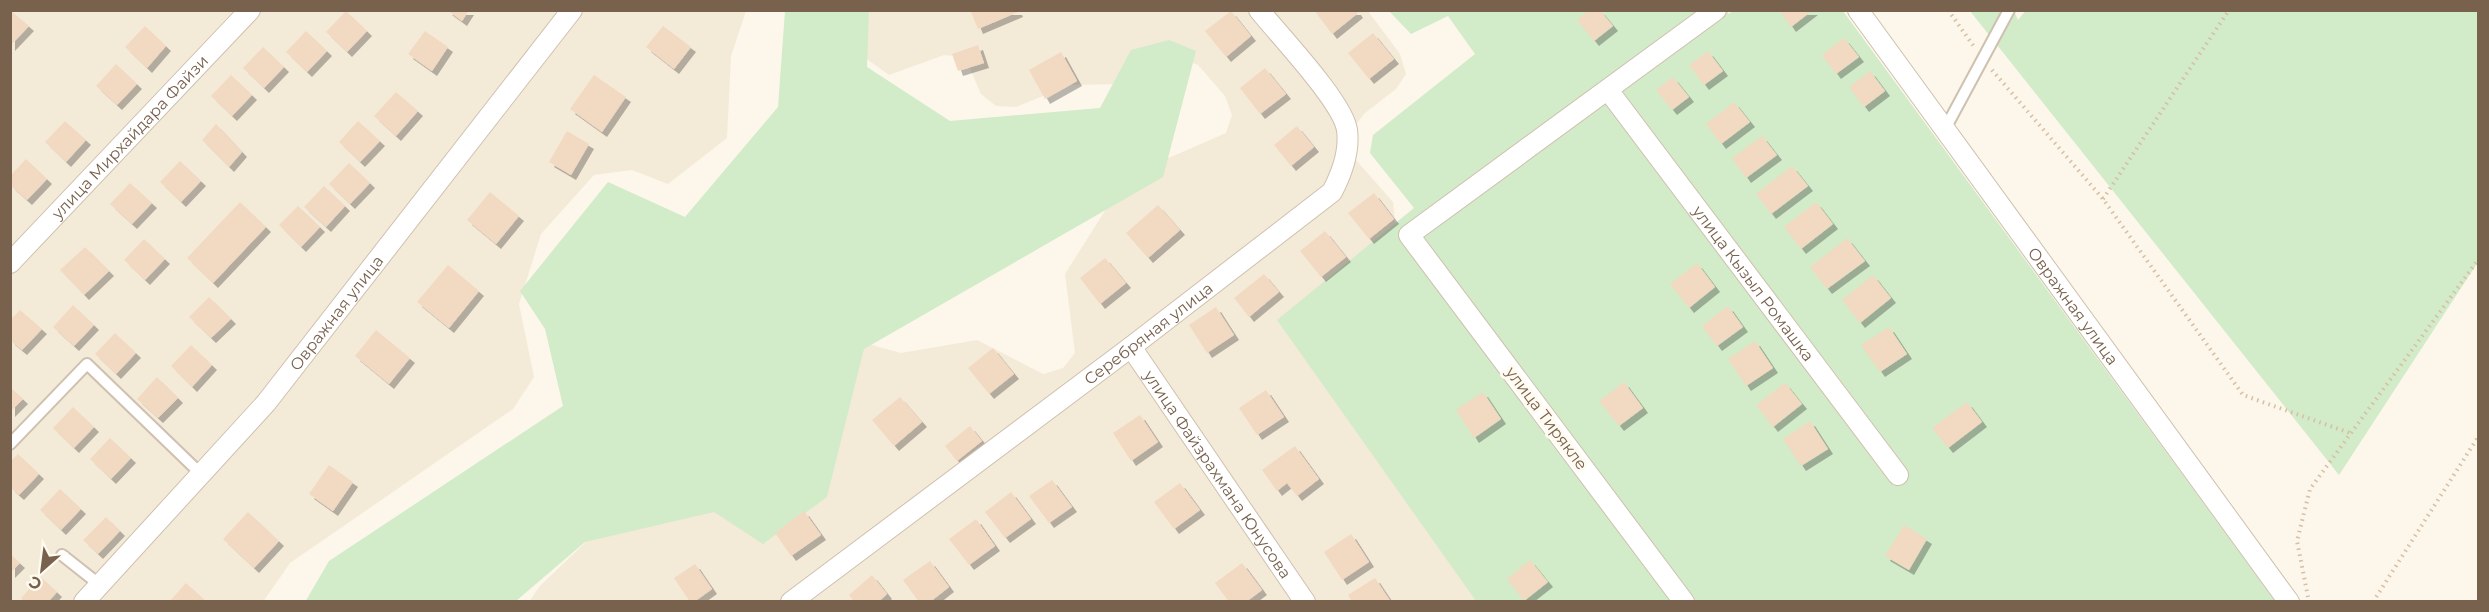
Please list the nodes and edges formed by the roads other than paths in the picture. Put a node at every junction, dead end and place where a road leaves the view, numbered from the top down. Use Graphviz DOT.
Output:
graph roads {
  1 [pos="250,10"];
  2 [pos="573,10"];
  3 [pos="1259,10"];
  4 [pos="1716,10"];
  5 [pos="1858,10"];
  6 [pos="2009,10"];
  7 [pos="1608,90"];
  8 [pos="1945,129"];
  9 [pos="10,263"];
  10 [pos="1131,347"];
  11 [pos="10,444"];
  12 [pos="201,474"];
  13 [pos="1898,475"];
  14 [pos="62,555"];
  15 [pos="100,585"];
  16 [pos="815,595"];
  17 [pos="84,602"];
  18 [pos="791,602"];
  19 [pos="1305,602"];
  20 [pos="1684,602"];
  21 [pos="2289,602"];
  1 -- 9 [label="street, улица Мирхайдара Файзи"];
  2 -- 12 [label="street, Овражная улица"];
  3 -- 10 [label="street, Серебряная улица"];
  4 -- 7 [label="street"];
  5 -- 8 [label="street, Овражная улица"];
  6 -- 8 [label="lane"];
  7 -- 13 [label="street, улица Кызыл Ромашка"];
  7 -- 20 [label="street, улица Тирякле"];
  8 -- 21 [label="street, Овражная улица"];
  10 -- 16 [label="street, Серебряная улица"];
  10 -- 19 [label="street, улица Файзрахмана Юнусова"];
  11 -- 12 [label="lane"];
  12 -- 15 [label="street, Овражная улица"];
  14 -- 15 [label="lane"];
  15 -- 17 [label="street, Овражная улица"];
  16 -- 18 [label="street, Серебряная улица"];
}
